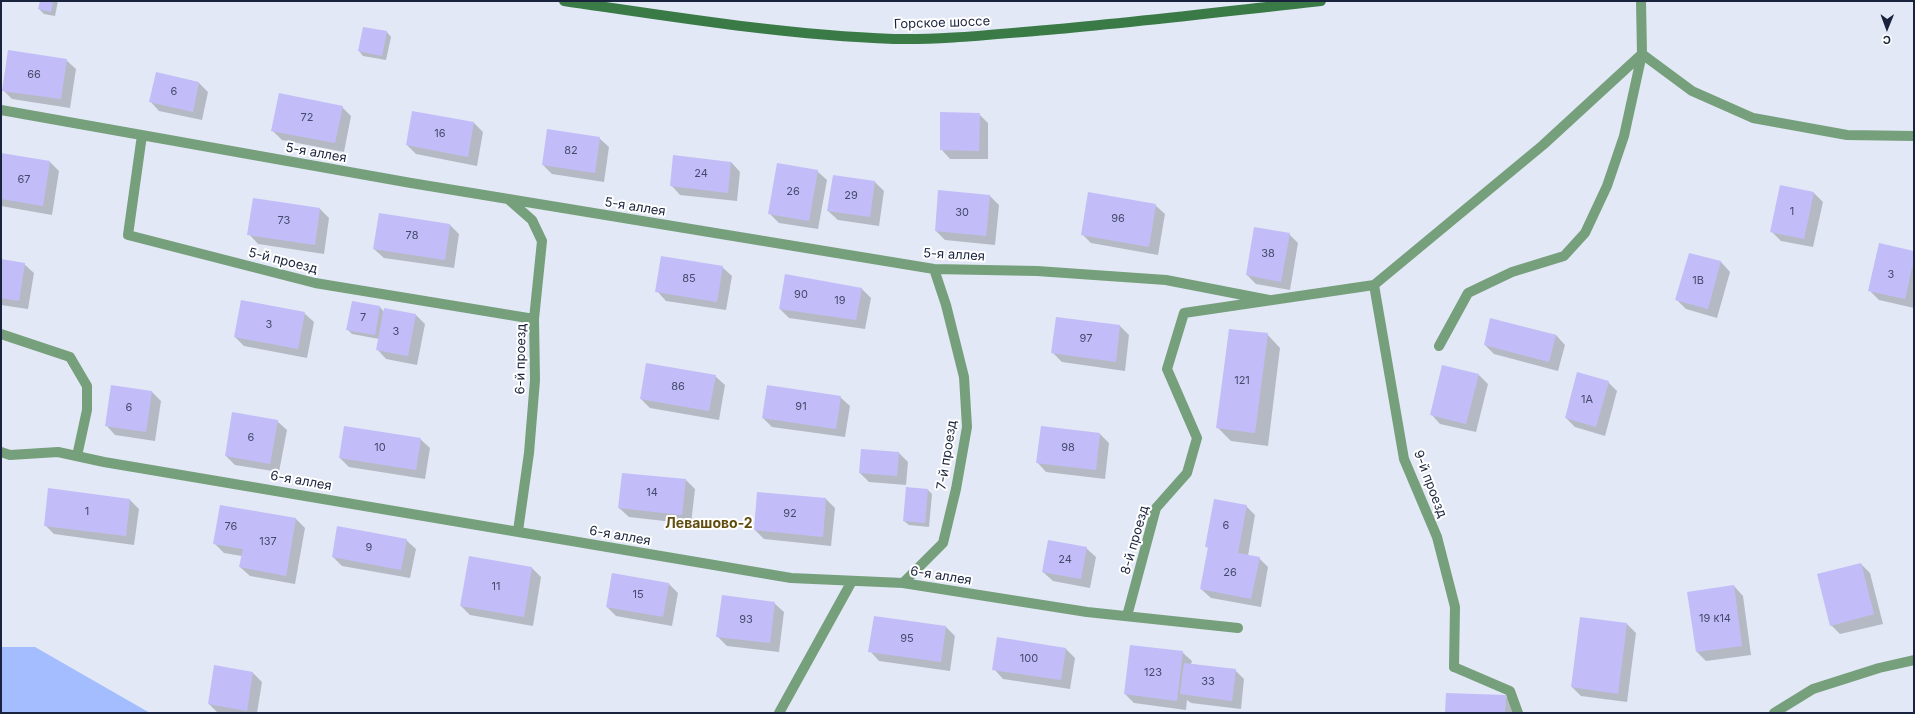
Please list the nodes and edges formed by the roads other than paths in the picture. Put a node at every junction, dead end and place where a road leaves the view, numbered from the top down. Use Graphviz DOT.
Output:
graph roads {
  1 [pos="564,1"];
  2 [pos="1321,1"];
  3 [pos="1640,1"];
  4 [pos="1642,54"];
  5 [pos="1,110"];
  6 [pos="142,134"];
  7 [pos="1914,136"];
  8 [pos="508,199"];
  9 [pos="934,269"];
  10 [pos="1374,285"];
  11 [pos="1269,300"];
  12 [pos="534,319"];
  13 [pos="1,334"];
  14 [pos="1439,346"];
  15 [pos="1,452"];
  16 [pos="77,456"];
  17 [pos="518,532"];
  18 [pos="852,581"];
  19 [pos="903,583"];
  20 [pos="1127,616"];
  21 [pos="1238,628"];
  22 [pos="1914,660"];
  23 [pos="779,713"];
  24 [pos="1518,713"];
  25 [pos="1774,713"];
  1 -- 2 [label="main road, Горское шоссе"];
  3 -- 4 [label="street"];
  4 -- 7 [label="street"];
  4 -- 10 [label="street"];
  4 -- 14 [label="street"];
  5 -- 6 [label="street, 5-я аллея"];
  6 -- 8 [label="street, 5-я аллея"];
  6 -- 12 [label="street, 5-й проезд"];
  8 -- 9 [label="street, 5-я аллея"];
  8 -- 12 [label="street, 6-й проезд"];
  9 -- 11 [label="street, 5-я аллея"];
  9 -- 19 [label="street, 7-й проезд"];
  10 -- 11 [label="street"];
  10 -- 24 [label="street, 9-й проезд"];
  11 -- 20 [label="street, 8-й проезд"];
  12 -- 17 [label="street, 6-й проезд"];
  13 -- 16 [label="street"];
  15 -- 16 [label="street, 6-я аллея"];
  16 -- 17 [label="street, 6-я аллея"];
  17 -- 18 [label="street, 6-я аллея"];
  18 -- 19 [label="street, 6-я аллея"];
  18 -- 23 [label="street"];
  19 -- 20 [label="street, 6-я аллея"];
  20 -- 21 [label="street, 6-я аллея"];
  22 -- 25 [label="street"];
}
